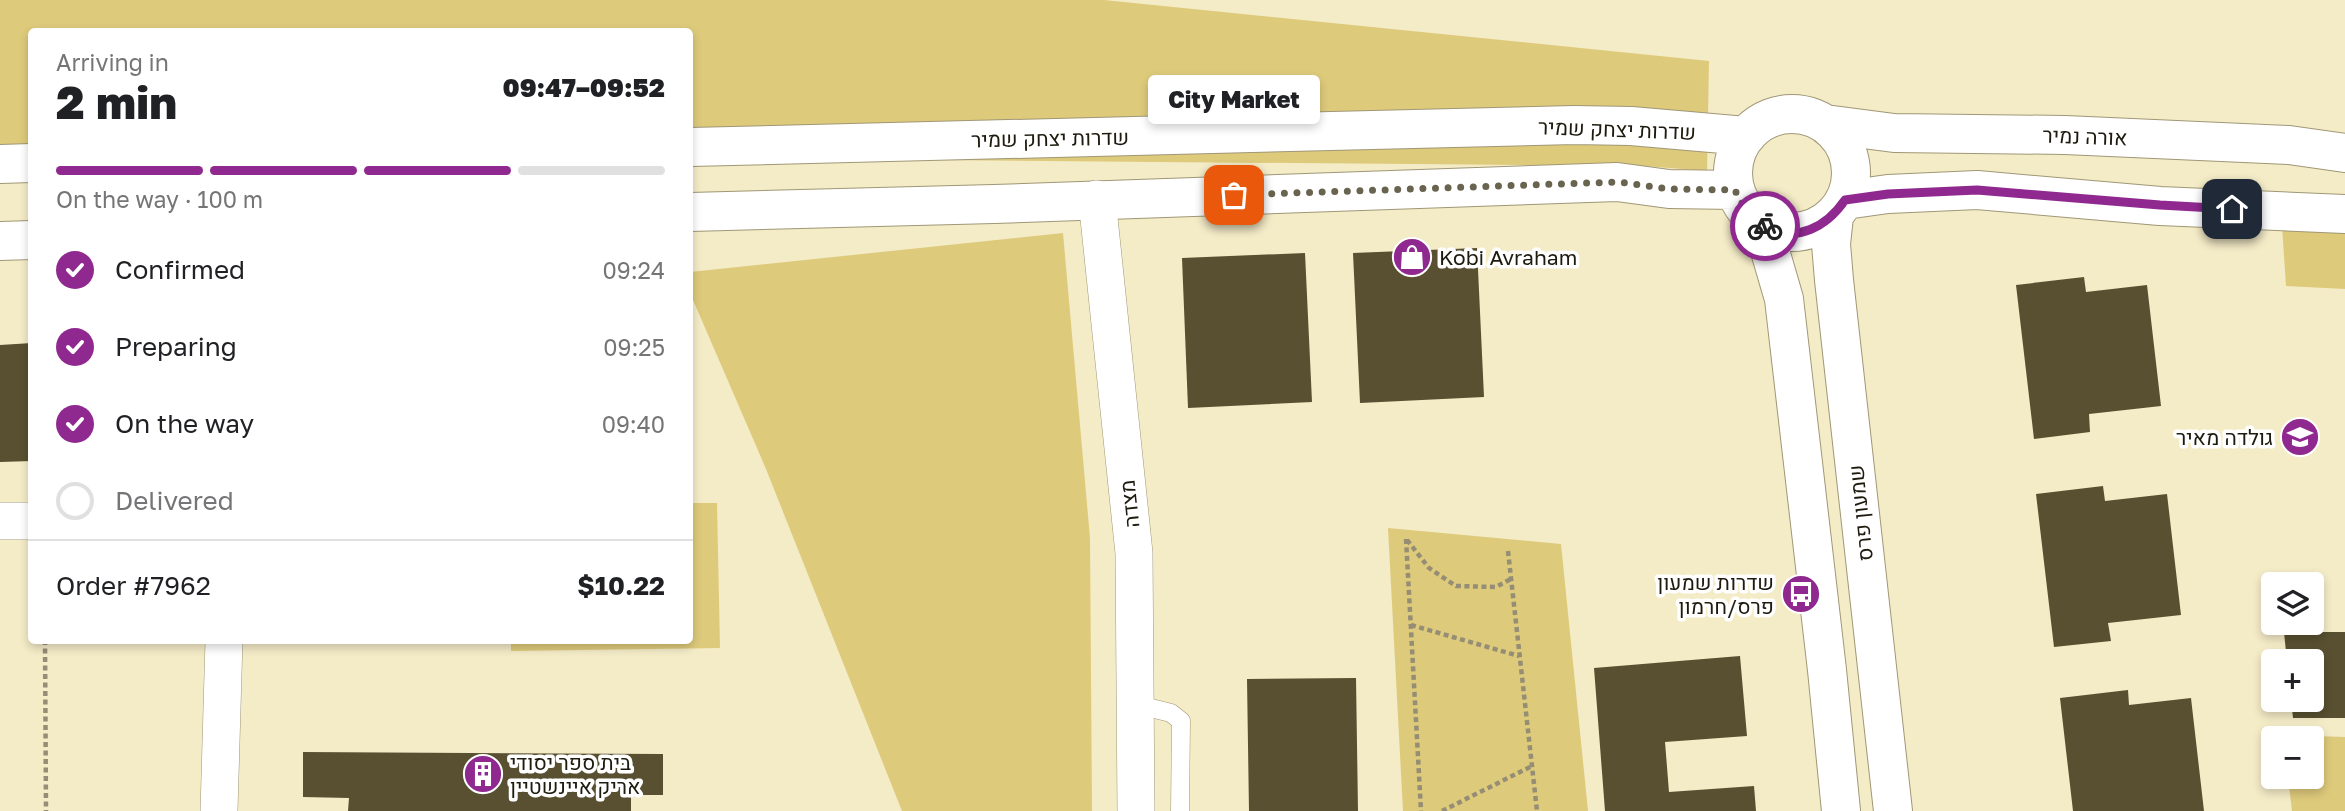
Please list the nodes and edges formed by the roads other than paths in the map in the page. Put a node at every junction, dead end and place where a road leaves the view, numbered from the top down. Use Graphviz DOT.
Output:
graph roads {
  1 [pos="1825,124"];
  2 [pos="1746,136"];
  3 [pos="693,147"];
  4 [pos="2345,153"];
  5 [pos="28,163"];
  6 [pos="0,164"];
  7 [pos="1735,190"];
  8 [pos="1097,199"];
  9 [pos="1840,208"];
  10 [pos="693,212"];
  11 [pos="2345,214"];
  12 [pos="1756,221"];
  13 [pos="28,240"];
  14 [pos="0,241"];
  15 [pos="0,521"];
  16 [pos="28,521"];
  17 [pos="223,644"];
  18 [pos="1135,704"];
  19 [pos="219,811"];
  20 [pos="1136,811"];
  21 [pos="1180,811"];
  22 [pos="1841,811"];
  23 [pos="1893,811"];
  1 -- 2 [label="street"];
  1 -- 4 [label="street, אורה נמיר"];
  1 -- 9 [label="street"];
  2 -- 3 [label="street, שדרות יצחק שמיר"];
  2 -- 7 [label="street"];
  5 -- 6 [label="street"];
  7 -- 8 [label="street"];
  7 -- 12 [label="street"];
  8 -- 10 [label="street"];
  8 -- 18 [label="street, מצדה"];
  9 -- 11 [label="street"];
  9 -- 12 [label="street"];
  9 -- 23 [label="street, שמעון פרס"];
  12 -- 22 [label="street"];
  13 -- 14 [label="street"];
  15 -- 16 [label="street"];
  17 -- 19 [label="street"];
  18 -- 20 [label="street, מצדה"];
  18 -- 21 [label="lane"];
}
